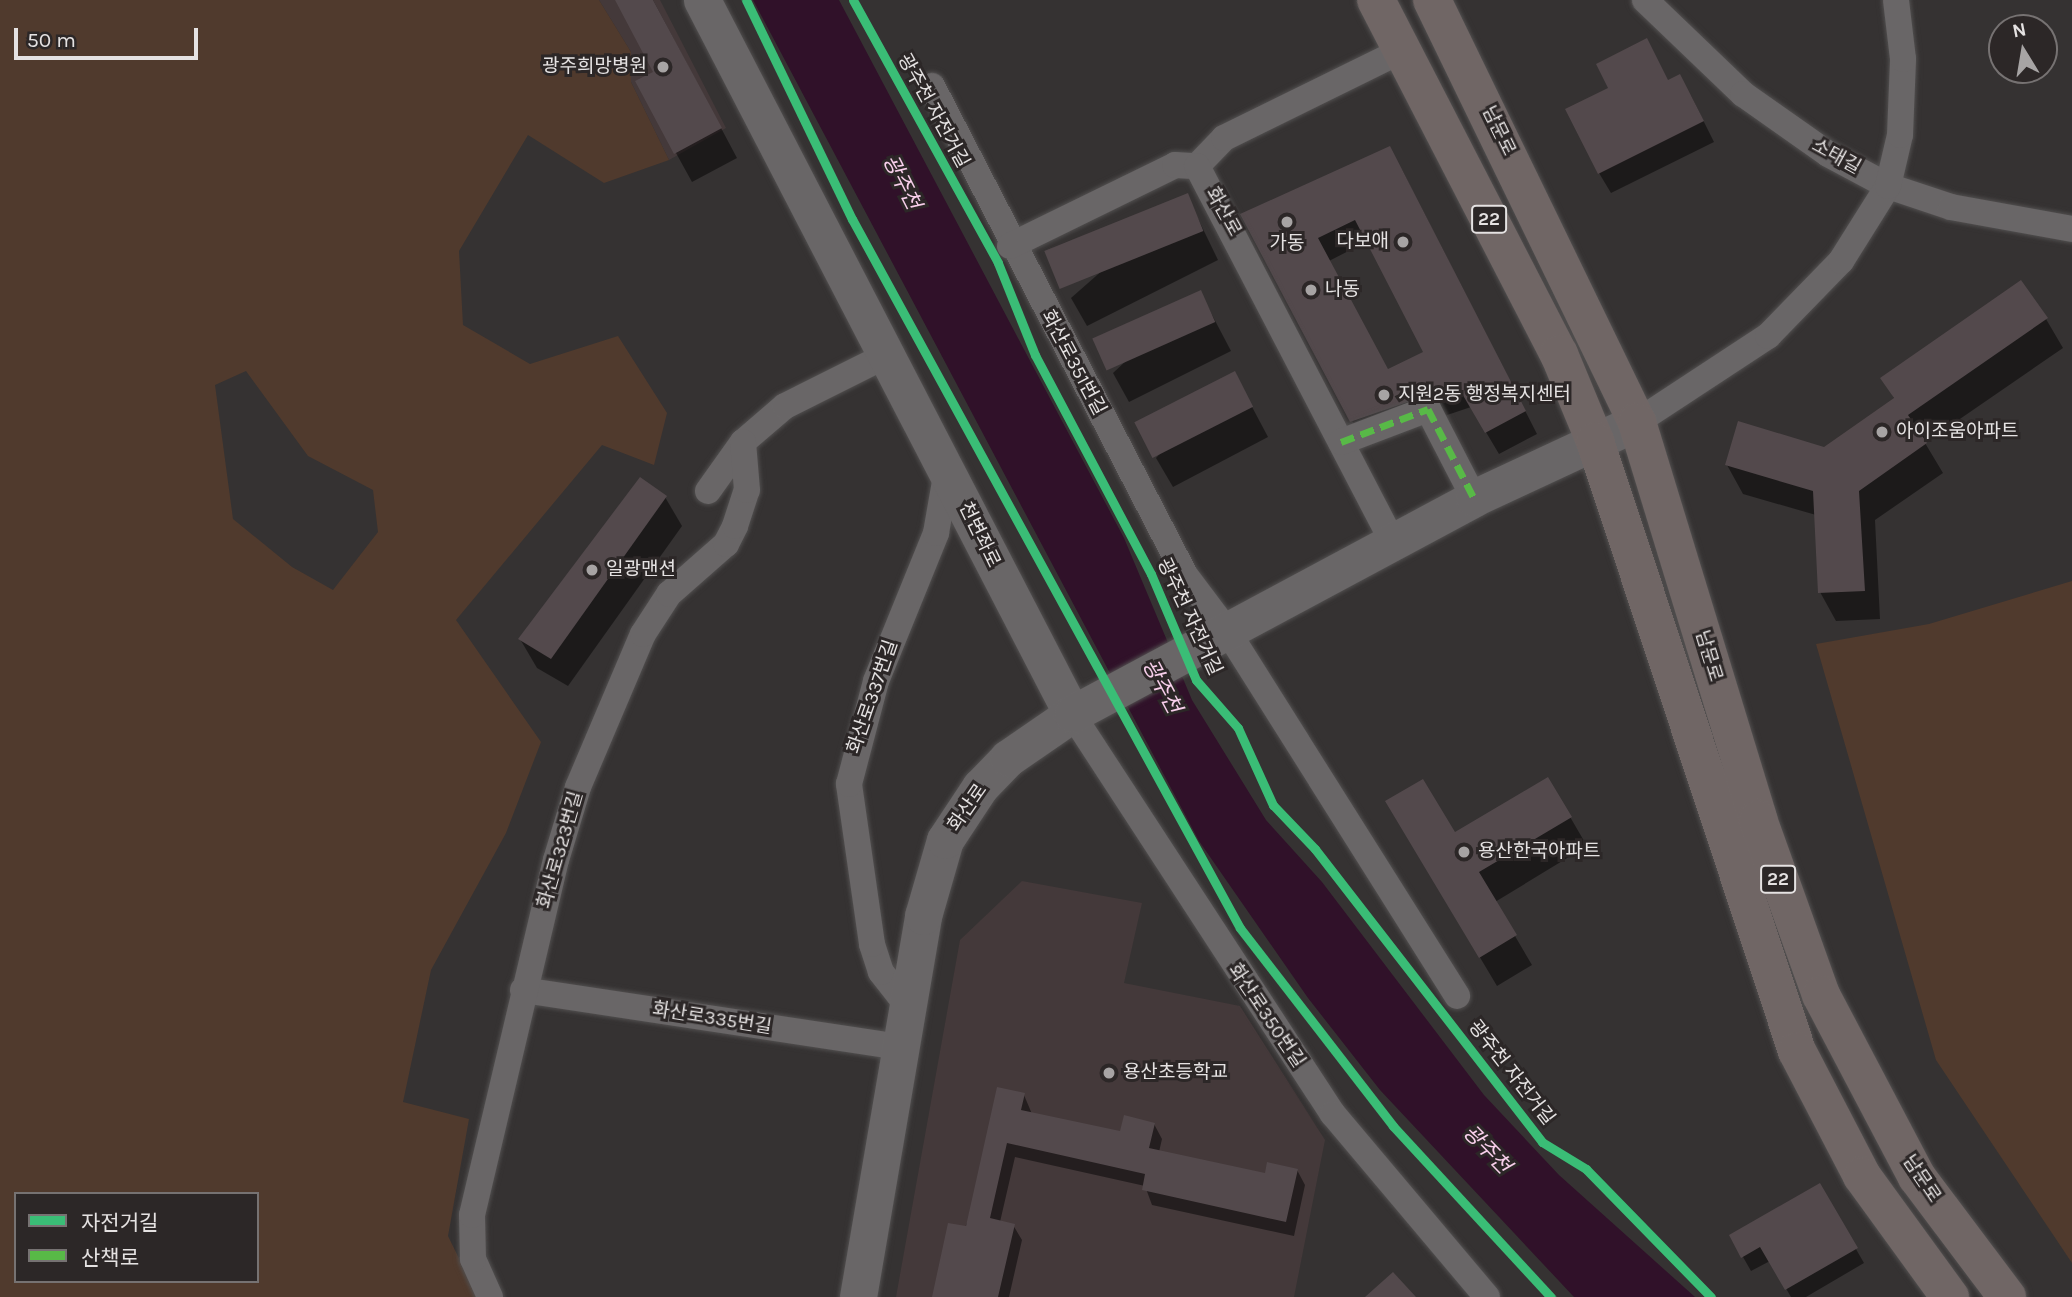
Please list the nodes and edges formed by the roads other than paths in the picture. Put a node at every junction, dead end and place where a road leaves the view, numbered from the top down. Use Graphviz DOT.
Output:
graph roads {
  1 [pos="702,0"];
  2 [pos="1376,0"];
  3 [pos="1433,0"];
  4 [pos="1645,0"];
  5 [pos="1896,0"];
  6 [pos="1403,50"];
  7 [pos="932,86"];
  8 [pos="1197,166"];
  9 [pos="1888,186"];
  10 [pos="2072,229"];
  11 [pos="1010,246"];
  12 [pos="885,356"];
  13 [pos="1637,422"];
  14 [pos="1595,441"];
  15 [pos="1341,442"];
  16 [pos="743,443"];
  17 [pos="947,470"];
  18 [pos="708,491"];
  19 [pos="1474,498"];
  20 [pos="1393,543"];
  21 [pos="1228,632"];
  22 [pos="1085,708"];
  23 [pos="523,990"];
  24 [pos="1457,996"];
  25 [pos="906,1004"];
  26 [pos="901,1047"];
  27 [pos="490,1297"];
  28 [pos="858,1297"];
  29 [pos="1487,1297"];
  30 [pos="1950,1297"];
  31 [pos="2007,1297"];
  1 -- 12 [label="main road, 천변좌로"];
  2 -- 6 [label="main road, 남문로 / 22"];
  3 -- 13 [label="main road, 남문로 / 22"];
  4 -- 9 [label="street, 소태길"];
  5 -- 9 [label="street"];
  6 -- 8 [label="street"];
  6 -- 14 [label="main road, 남문로 / 22"];
  7 -- 11 [label="street, 화산로351번길"];
  8 -- 11 [label="street, 화산로"];
  8 -- 15 [label="street, 화산로"];
  9 -- 10 [label="street, 소태길"];
  9 -- 13 [label="street"];
  11 -- 21 [label="street, 화산로351번길"];
  12 -- 16 [label="street"];
  12 -- 17 [label="main road, 천변좌로"];
  13 -- 14 [label="main road, 화산로"];
  13 -- 31 [label="main road, 남문로 / 22"];
  14 -- 19 [label="main road, 화산로"];
  14 -- 30 [label="main road, 남문로 / 22"];
  15 -- 19 [label="street"];
  15 -- 20 [label="street, 화산로"];
  16 -- 18 [label="street"];
  16 -- 23 [label="street, 화산로323번길"];
  17 -- 22 [label="main road, 천변좌로"];
  17 -- 25 [label="street, 화산로337번길"];
  19 -- 20 [label="main road, 화산로"];
  20 -- 21 [label="main road, 화산로"];
  21 -- 22 [label="main road, 화산로"];
  21 -- 24 [label="street, 화산로351번길"];
  22 -- 25 [label="main road, 화산로"];
  22 -- 29 [label="street, 화산로350번길"];
  23 -- 26 [label="street, 화산로335번길"];
  23 -- 27 [label="street, 화산로323번길"];
  25 -- 26 [label="main road, 화산로"];
  26 -- 28 [label="main road, 화산로"];
}
